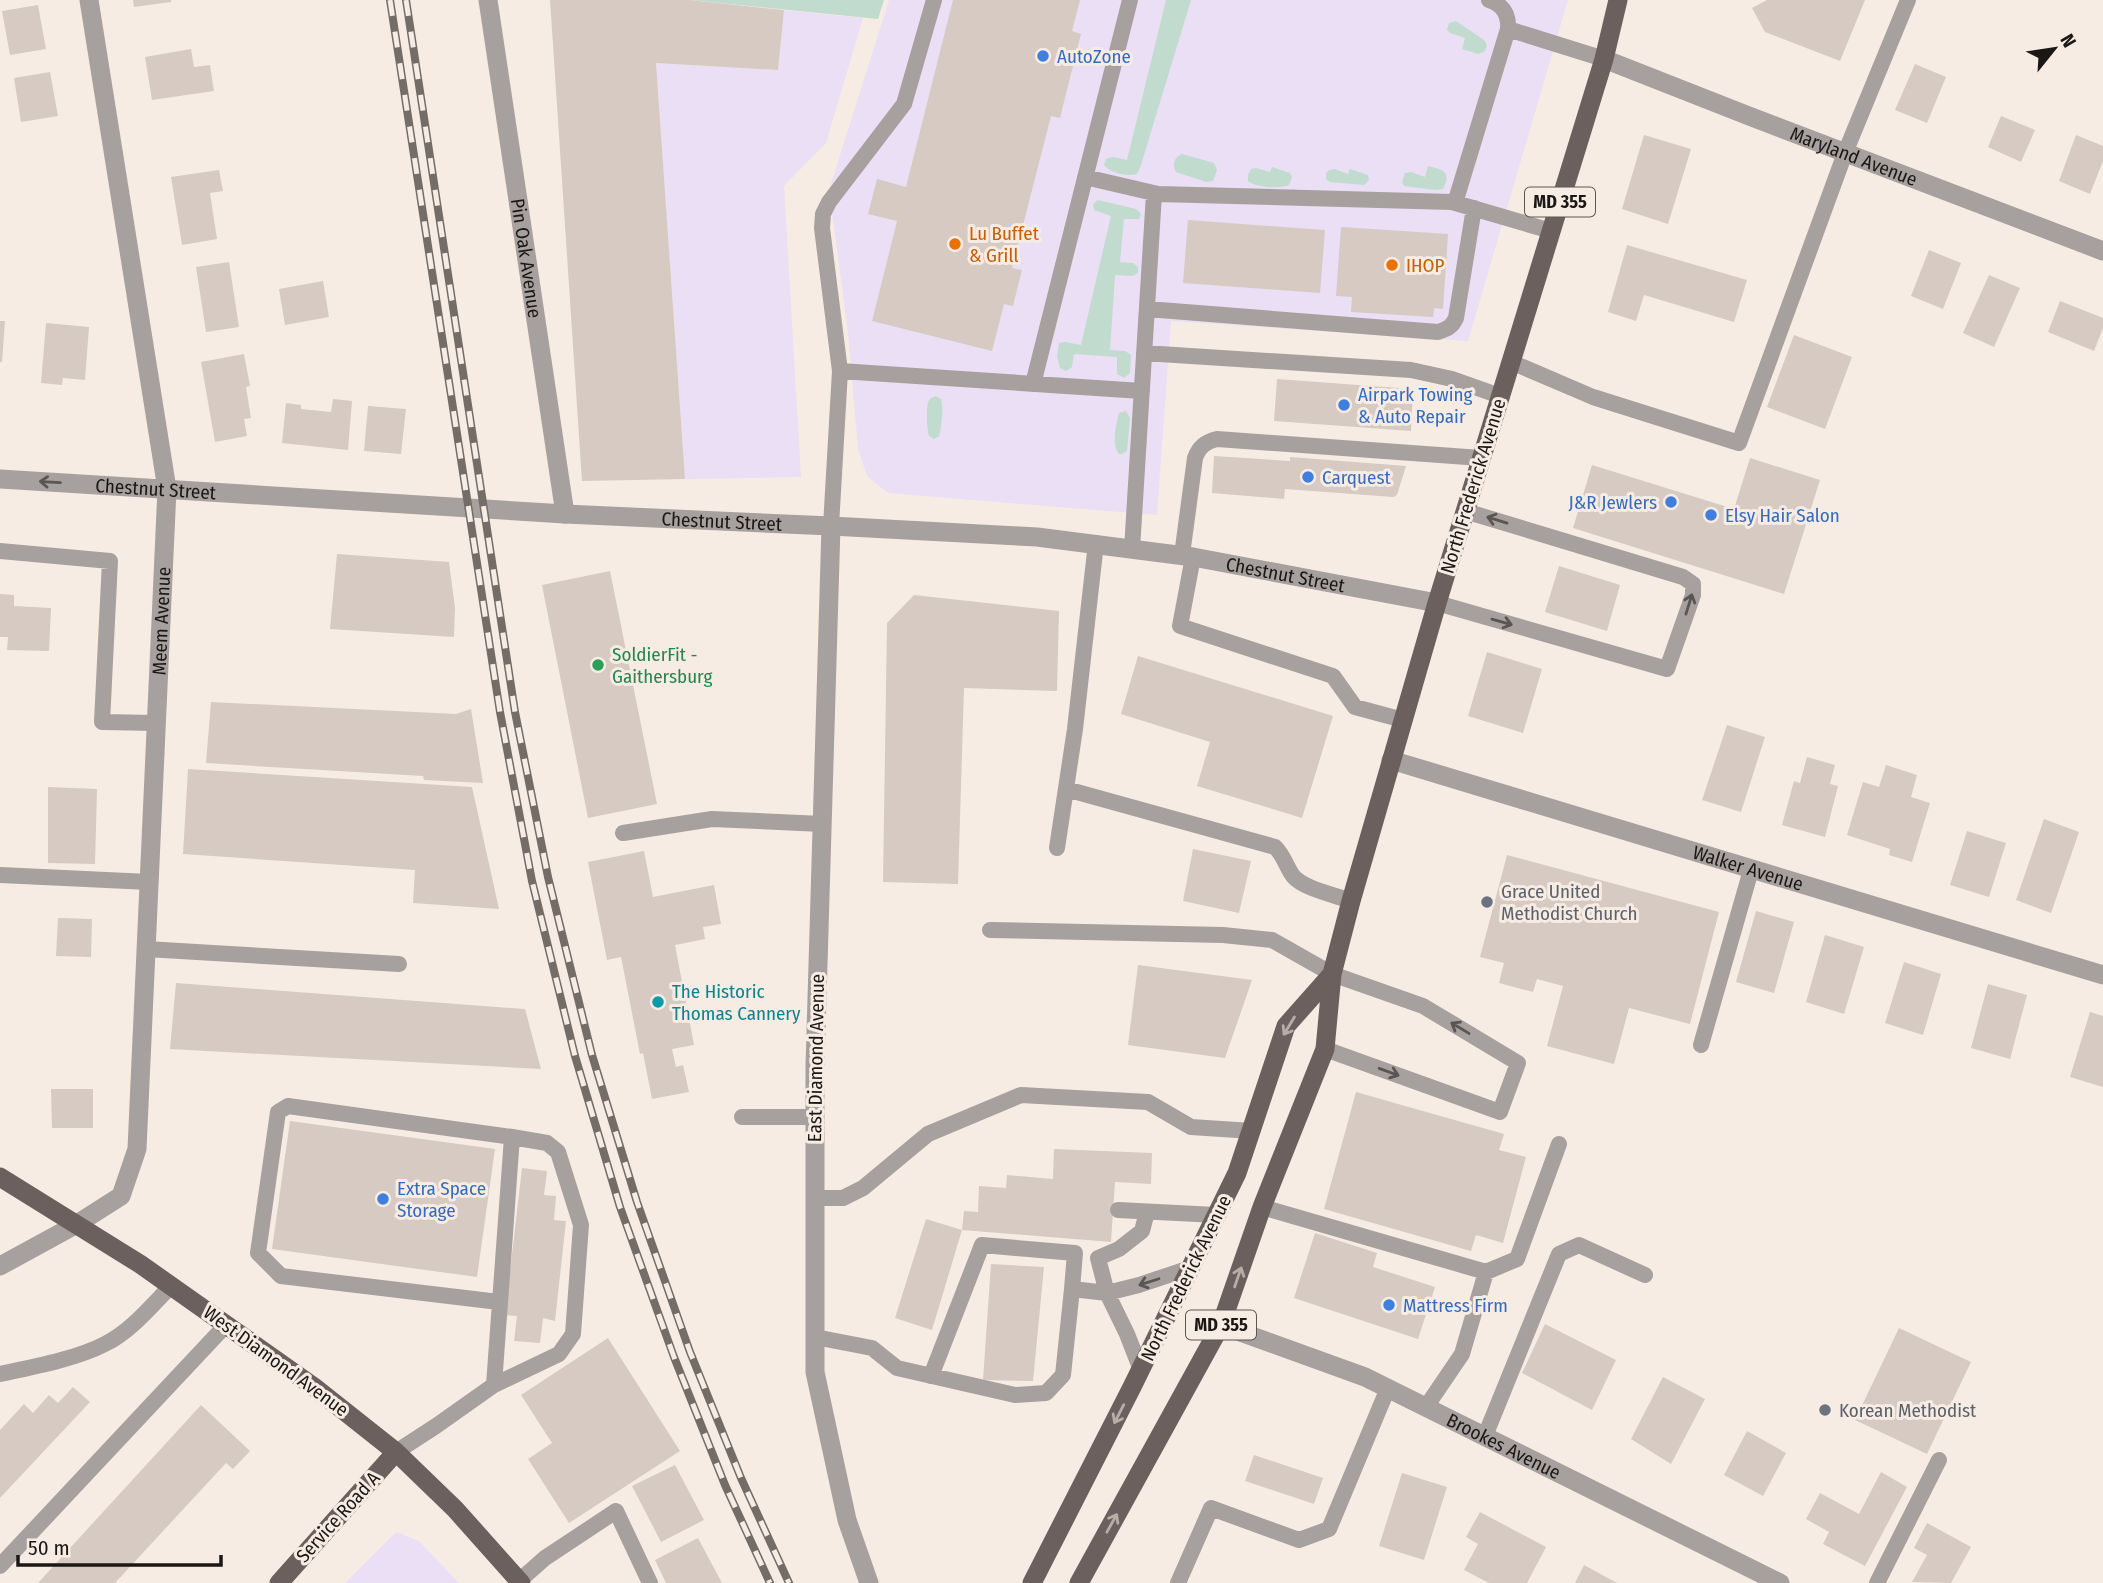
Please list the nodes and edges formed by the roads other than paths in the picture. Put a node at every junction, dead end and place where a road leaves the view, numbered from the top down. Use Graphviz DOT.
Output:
graph roads {
  1 [pos="89,0"];
  2 [pos="488,0"];
  3 [pos="934,0"];
  4 [pos="1130,0"];
  5 [pos="1489,0"];
  6 [pos="1618,0"];
  7 [pos="1908,0"];
  8 [pos="1508,29"];
  9 [pos="1604,59"];
  10 [pos="1845,153"];
  11 [pos="1085,177"];
  12 [pos="1154,194"];
  13 [pos="1455,203"];
  14 [pos="1474,208"];
  15 [pos="1551,231"];
  16 [pos="2103,251"];
  17 [pos="1147,309"];
  18 [pos="1144,353"];
  19 [pos="1511,362"];
  20 [pos="840,371"];
  21 [pos="1033,384"];
  22 [pos="1142,391"];
  23 [pos="1500,396"];
  24 [pos="1481,458"];
  25 [pos="0,479"];
  26 [pos="167,489"];
  27 [pos="1465,511"];
  28 [pos="565,514"];
  29 [pos="831,526"];
  30 [pos="1096,543"];
  31 [pos="1132,549"];
  32 [pos="0,551"];
  33 [pos="1187,556"];
  34 [pos="1437,603"];
  35 [pos="1402,720"];
  36 [pos="156,723"];
  37 [pos="1391,760"];
  38 [pos="1066,789"];
  39 [pos="822,824"];
  40 [pos="623,833"];
  41 [pos="1057,848"];
  42 [pos="1751,870"];
  43 [pos="0,875"];
  44 [pos="149,882"];
  45 [pos="1351,901"];
  46 [pos="990,930"];
  47 [pos="146,949"];
  48 [pos="399,964"];
  49 [pos="1332,974"];
  50 [pos="2103,975"];
  51 [pos="1701,1045"];
  52 [pos="1325,1049"];
  53 [pos="742,1117"];
  54 [pos="815,1117"];
  55 [pos="1252,1131"];
  56 [pos="512,1138"];
  57 [pos="1559,1143"];
  58 [pos="0,1177"];
  59 [pos="815,1198"];
  60 [pos="1262,1207"];
  61 [pos="1118,1210"];
  62 [pos="1147,1212"];
  63 [pos="1216,1215"];
  64 [pos="77,1224"];
  65 [pos="0,1266"];
  66 [pos="1190,1268"];
  67 [pos="1486,1272"];
  68 [pos="1645,1275"];
  69 [pos="171,1286"];
  70 [pos="1072,1289"];
  71 [pos="1107,1293"];
  72 [pos="499,1302"];
  73 [pos="226,1325"];
  74 [pos="1221,1325"];
  75 [pos="815,1337"];
  76 [pos="1141,1370"];
  77 [pos="0,1374"];
  78 [pos="931,1376"];
  79 [pos="494,1385"];
  80 [pos="1388,1388"];
  81 [pos="1426,1407"];
  82 [pos="1485,1436"];
  83 [pos="396,1452"];
  84 [pos="1939,1460"];
  85 [pos="0,1566"];
  86 [pos="520,1582"];
  87 [pos="279,1583"];
  88 [pos="650,1583"];
  89 [pos="869,1583"];
  90 [pos="1032,1583"];
  91 [pos="1079,1583"];
  92 [pos="1178,1583"];
  93 [pos="1780,1583"];
  94 [pos="1877,1583"];
  1 -- 26 [label="street, Meem Avenue"];
  2 -- 28 [label="street, Pin Oak Avenue"];
  3 -- 20 [label="lane"];
  4 -- 11 [label="lane"];
  5 -- 8 [label="lane"];
  6 -- 9 [label="main road, North Frederick Avenue / MD 355"];
  7 -- 10 [label="lane"];
  8 -- 9 [label="lane"];
  8 -- 13 [label="lane"];
  9 -- 10 [label="street, Maryland Avenue"];
  9 -- 15 [label="main road, North Frederick Avenue / MD 355"];
  10 -- 16 [label="street, Maryland Avenue"];
  10 -- 19 [label="lane"];
  11 -- 12 [label="lane"];
  11 -- 21 [label="lane"];
  12 -- 13 [label="lane"];
  12 -- 17 [label="lane"];
  13 -- 14 [label="lane"];
  14 -- 15 [label="lane"];
  14 -- 17 [label="lane"];
  15 -- 19 [label="main road, North Frederick Avenue / MD 355"];
  17 -- 18 [label="lane"];
  18 -- 22 [label="lane"];
  18 -- 23 [label="lane"];
  19 -- 23 [label="main road, North Frederick Avenue / MD 355"];
  20 -- 21 [label="lane"];
  20 -- 29 [label="lane"];
  21 -- 22 [label="lane"];
  22 -- 31 [label="lane"];
  23 -- 24 [label="main road, North Frederick Avenue / MD 355"];
  24 -- 27 [label="main road, North Frederick Avenue / MD 355"];
  24 -- 33 [label="lane"];
  26 -- 25 [label="street, Chestnut Street, one-way"];
  26 -- 28 [label="street, Chestnut Street"];
  26 -- 36 [label="street, Meem Avenue"];
  27 -- 34 [label="main road, North Frederick Avenue / MD 355"];
  34 -- 27 [label="lane, one-way"];
  28 -- 29 [label="street, Chestnut Street"];
  29 -- 30 [label="street, Chestnut Street"];
  29 -- 39 [label="street, East Diamond Avenue"];
  30 -- 31 [label="street, Chestnut Street"];
  30 -- 38 [label="lane"];
  31 -- 33 [label="street, Chestnut Street"];
  32 -- 36 [label="lane"];
  33 -- 34 [label="street, Chestnut Street"];
  33 -- 35 [label="lane"];
  34 -- 35 [label="main road, North Frederick Avenue / MD 355"];
  35 -- 37 [label="main road, North Frederick Avenue / MD 355"];
  36 -- 44 [label="street, Meem Avenue"];
  37 -- 42 [label="street, Walker Avenue"];
  37 -- 45 [label="main road, North Frederick Avenue / MD 355"];
  38 -- 41 [label="lane"];
  38 -- 45 [label="lane"];
  39 -- 40 [label="lane"];
  39 -- 54 [label="street, East Diamond Avenue"];
  42 -- 50 [label="street, Walker Avenue"];
  42 -- 51 [label="lane"];
  43 -- 44 [label="lane"];
  44 -- 47 [label="street, Meem Avenue"];
  45 -- 49 [label="main road, North Frederick Avenue / MD 355"];
  46 -- 49 [label="lane"];
  47 -- 48 [label="lane"];
  47 -- 64 [label="street, Meem Avenue"];
  49 -- 52 [label="main road, North Frederick Avenue / MD 355"];
  52 -- 49 [label="lane, one-way"];
  49 -- 55 [label="main road, North Frederick Avenue / MD 355, one-way"];
  52 -- 60 [label="main road, North Frederick Avenue / MD 355"];
  53 -- 54 [label="lane"];
  54 -- 59 [label="street, East Diamond Avenue"];
  55 -- 59 [label="lane"];
  55 -- 63 [label="main road, North Frederick Avenue / MD 355"];
  56 -- 72 [label="lane"];
  56 -- 72 [label="lane"];
  56 -- 79 [label="lane"];
  57 -- 67 [label="lane"];
  58 -- 64 [label="main road, West Diamond Avenue"];
  59 -- 75 [label="street, East Diamond Avenue"];
  60 -- 67 [label="lane"];
  74 -- 60 [label="main road, North Frederick Avenue / MD 355, one-way"];
  61 -- 62 [label="lane"];
  62 -- 63 [label="lane"];
  62 -- 71 [label="lane"];
  63 -- 66 [label="main road, North Frederick Avenue / MD 355"];
  64 -- 65 [label="street, Meem Avenue"];
  64 -- 69 [label="main road, West Diamond Avenue"];
  66 -- 71 [label="lane, one-way"];
  66 -- 76 [label="main road, North Frederick Avenue / MD 355"];
  67 -- 81 [label="lane"];
  68 -- 82 [label="lane"];
  69 -- 73 [label="main road, West Diamond Avenue"];
  69 -- 77 [label="lane"];
  70 -- 71 [label="lane"];
  70 -- 78 [label="lane"];
  70 -- 78 [label="lane"];
  71 -- 76 [label="lane"];
  72 -- 79 [label="lane"];
  73 -- 83 [label="main road, West Diamond Avenue"];
  73 -- 85 [label="lane"];
  74 -- 80 [label="street, Brookes Avenue"];
  91 -- 74 [label="main road, North Frederick Avenue / MD 355, one-way"];
  75 -- 78 [label="lane"];
  75 -- 89 [label="street, East Diamond Avenue"];
  76 -- 90 [label="main road, North Frederick Avenue / MD 355, one-way"];
  79 -- 83 [label="lane"];
  80 -- 81 [label="street, Brookes Avenue"];
  80 -- 92 [label="lane"];
  81 -- 82 [label="street, Brookes Avenue"];
  82 -- 93 [label="street, Brookes Avenue"];
  83 -- 86 [label="main road, West Diamond Avenue"];
  83 -- 87 [label="main road, Service Road A"];
  84 -- 94 [label="lane"];
  86 -- 88 [label="lane"];
}
